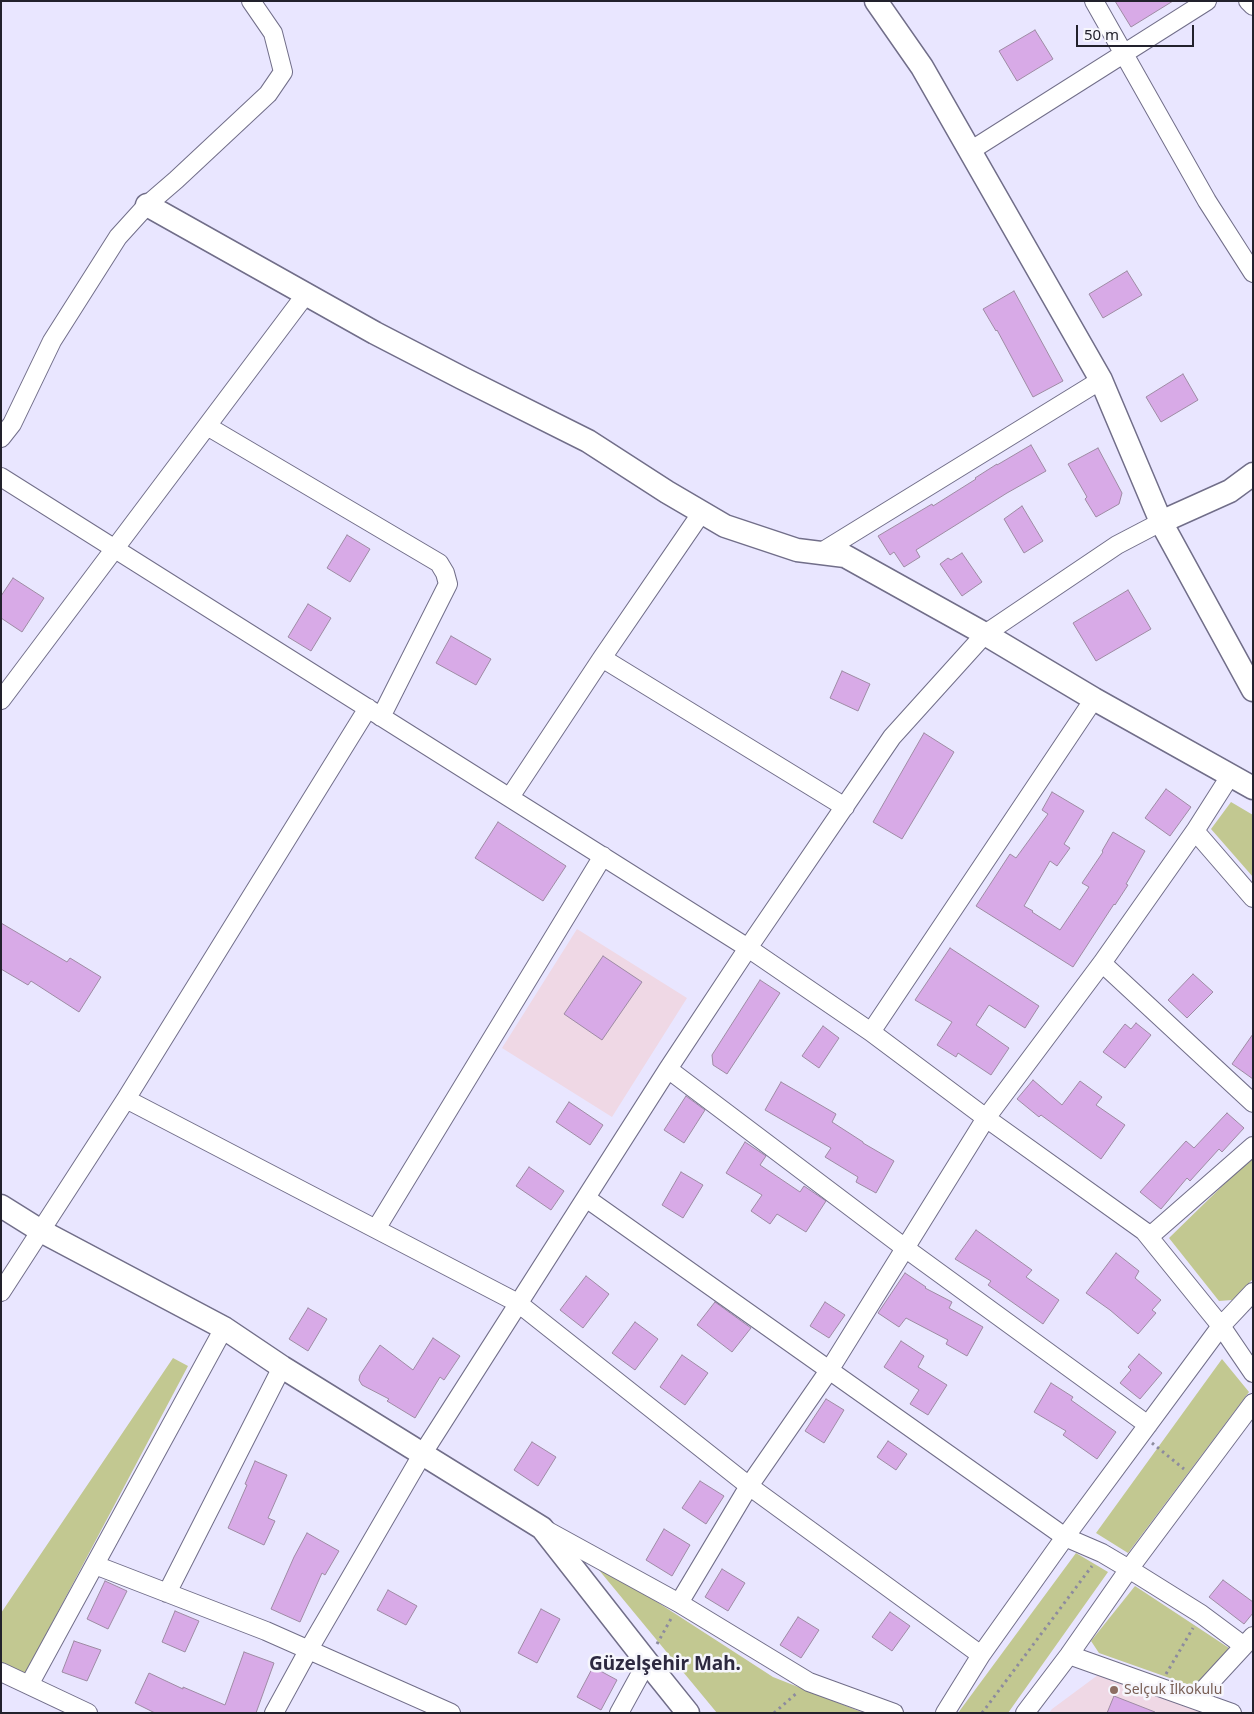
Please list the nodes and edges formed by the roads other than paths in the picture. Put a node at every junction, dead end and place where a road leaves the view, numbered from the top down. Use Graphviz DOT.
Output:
graph roads {
  1 [pos="252,1"];
  2 [pos="876,1"];
  3 [pos="1094,1"];
  4 [pos="1207,1"];
  5 [pos="1248,1"];
  6 [pos="1253,6"];
  7 [pos="1123,54"];
  8 [pos="970,151"];
  9 [pos="147,205"];
  10 [pos="1253,273"];
  11 [pos="306,294"];
  12 [pos="1101,380"];
  13 [pos="207,426"];
  14 [pos="1,438"];
  15 [pos="1253,474"];
  16 [pos="1,477"];
  17 [pos="702,512"];
  18 [pos="1161,522"];
  19 [pos="115,549"];
  20 [pos="820,553"];
  21 [pos="985,634"];
  22 [pos="602,658"];
  23 [pos="1252,687"];
  24 [pos="1094,699"];
  25 [pos="1,700"];
  26 [pos="374,712"];
  27 [pos="1230,776"];
  28 [pos="1253,788"];
  29 [pos="510,797"];
  30 [pos="845,807"];
  31 [pos="1195,831"];
  32 [pos="604,856"];
  33 [pos="1253,898"];
  34 [pos="748,948"];
  35 [pos="1102,963"];
  36 [pos="871,1032"];
  37 [pos="668,1069"];
  38 [pos="126,1099"];
  39 [pos="1253,1103"];
  40 [pos="986,1118"];
  41 [pos="1253,1146"];
  42 [pos="586,1198"];
  43 [pos="1,1206"];
  44 [pos="376,1229"];
  45 [pos="41,1231"];
  46 [pos="1149,1237"];
  47 [pos="905,1248"];
  48 [pos="1,1292"];
  49 [pos="1253,1292"];
  50 [pos="518,1303"];
  51 [pos="1221,1326"];
  52 [pos="224,1328"];
  53 [pos="282,1367"];
  54 [pos="830,1370"];
  55 [pos="1253,1373"];
  56 [pos="1253,1403"];
  57 [pos="1145,1430"];
  58 [pos="423,1453"];
  59 [pos="749,1486"];
  60 [pos="542,1528"];
  61 [pos="1066,1537"];
  62 [pos="95,1565"];
  63 [pos="1129,1569"];
  64 [pos="167,1593"];
  65 [pos="679,1603"];
  66 [pos="1248,1641"];
  67 [pos="309,1649"];
  68 [pos="980,1655"];
  69 [pos="1069,1655"];
  70 [pos="647,1662"];
  71 [pos="1,1672"];
  72 [pos="29,1685"];
  73 [pos="1195,1699"];
  74 [pos="88,1713"];
  75 [pos="274,1713"];
  76 [pos="451,1713"];
  77 [pos="619,1713"];
  78 [pos="688,1713"];
  79 [pos="894,1713"];
  80 [pos="945,1713"];
  81 [pos="1024,1713"];
  82 [pos="1232,1713"];
  1 -- 9 [label="street"];
  2 -- 8 [label="street"];
  3 -- 7 [label="street"];
  4 -- 7 [label="street"];
  5 -- 6 [label="street"];
  7 -- 8 [label="street"];
  7 -- 10 [label="street"];
  8 -- 12 [label="street"];
  9 -- 11 [label="street"];
  9 -- 14 [label="street"];
  11 -- 13 [label="street"];
  11 -- 17 [label="street"];
  12 -- 18 [label="street"];
  12 -- 20 [label="street"];
  13 -- 19 [label="street"];
  13 -- 26 [label="street"];
  15 -- 18 [label="street"];
  16 -- 19 [label="street"];
  17 -- 20 [label="street"];
  17 -- 22 [label="street"];
  18 -- 21 [label="street"];
  18 -- 23 [label="street"];
  19 -- 25 [label="street"];
  19 -- 26 [label="street"];
  20 -- 21 [label="street"];
  21 -- 24 [label="street"];
  21 -- 30 [label="street"];
  22 -- 29 [label="street"];
  22 -- 30 [label="street"];
  24 -- 27 [label="street"];
  24 -- 36 [label="street"];
  26 -- 29 [label="street"];
  26 -- 38 [label="street"];
  27 -- 28 [label="street"];
  27 -- 31 [label="street"];
  29 -- 32 [label="street"];
  30 -- 34 [label="street"];
  31 -- 33 [label="street"];
  31 -- 35 [label="street"];
  32 -- 34 [label="street"];
  32 -- 44 [label="street"];
  34 -- 36 [label="street"];
  34 -- 37 [label="street"];
  35 -- 39 [label="street"];
  35 -- 40 [label="street"];
  36 -- 40 [label="street"];
  37 -- 42 [label="street"];
  37 -- 47 [label="street"];
  38 -- 44 [label="street"];
  38 -- 45 [label="street"];
  40 -- 46 [label="street"];
  40 -- 47 [label="street"];
  41 -- 46 [label="street"];
  42 -- 50 [label="street"];
  42 -- 54 [label="street"];
  43 -- 45 [label="street"];
  44 -- 50 [label="street"];
  45 -- 48 [label="street"];
  45 -- 52 [label="street"];
  46 -- 51 [label="street"];
  47 -- 54 [label="street"];
  47 -- 57 [label="street"];
  49 -- 51 [label="street"];
  50 -- 58 [label="street"];
  50 -- 59 [label="street"];
  51 -- 55 [label="street"];
  51 -- 57 [label="street"];
  52 -- 53 [label="street"];
  52 -- 62 [label="street"];
  53 -- 58 [label="street"];
  53 -- 64 [label="street"];
  54 -- 59 [label="street"];
  54 -- 61 [label="street"];
  56 -- 63 [label="street"];
  57 -- 61 [label="street"];
  58 -- 60 [label="street"];
  58 -- 67 [label="street"];
  59 -- 65 [label="street"];
  59 -- 68 [label="street"];
  60 -- 65 [label="street"];
  60 -- 70 [label="street"];
  61 -- 63 [label="street"];
  61 -- 68 [label="street"];
  62 -- 64 [label="street"];
  62 -- 72 [label="street"];
  63 -- 66 [label="street"];
  63 -- 69 [label="street"];
  64 -- 67 [label="street"];
  65 -- 79 [label="street"];
  66 -- 73 [label="street"];
  67 -- 75 [label="street"];
  67 -- 76 [label="street"];
  68 -- 80 [label="street"];
  69 -- 73 [label="street"];
  69 -- 81 [label="street"];
  70 -- 77 [label="street"];
  70 -- 78 [label="street"];
  71 -- 72 [label="street"];
  72 -- 74 [label="street"];
  73 -- 82 [label="street"];
}
